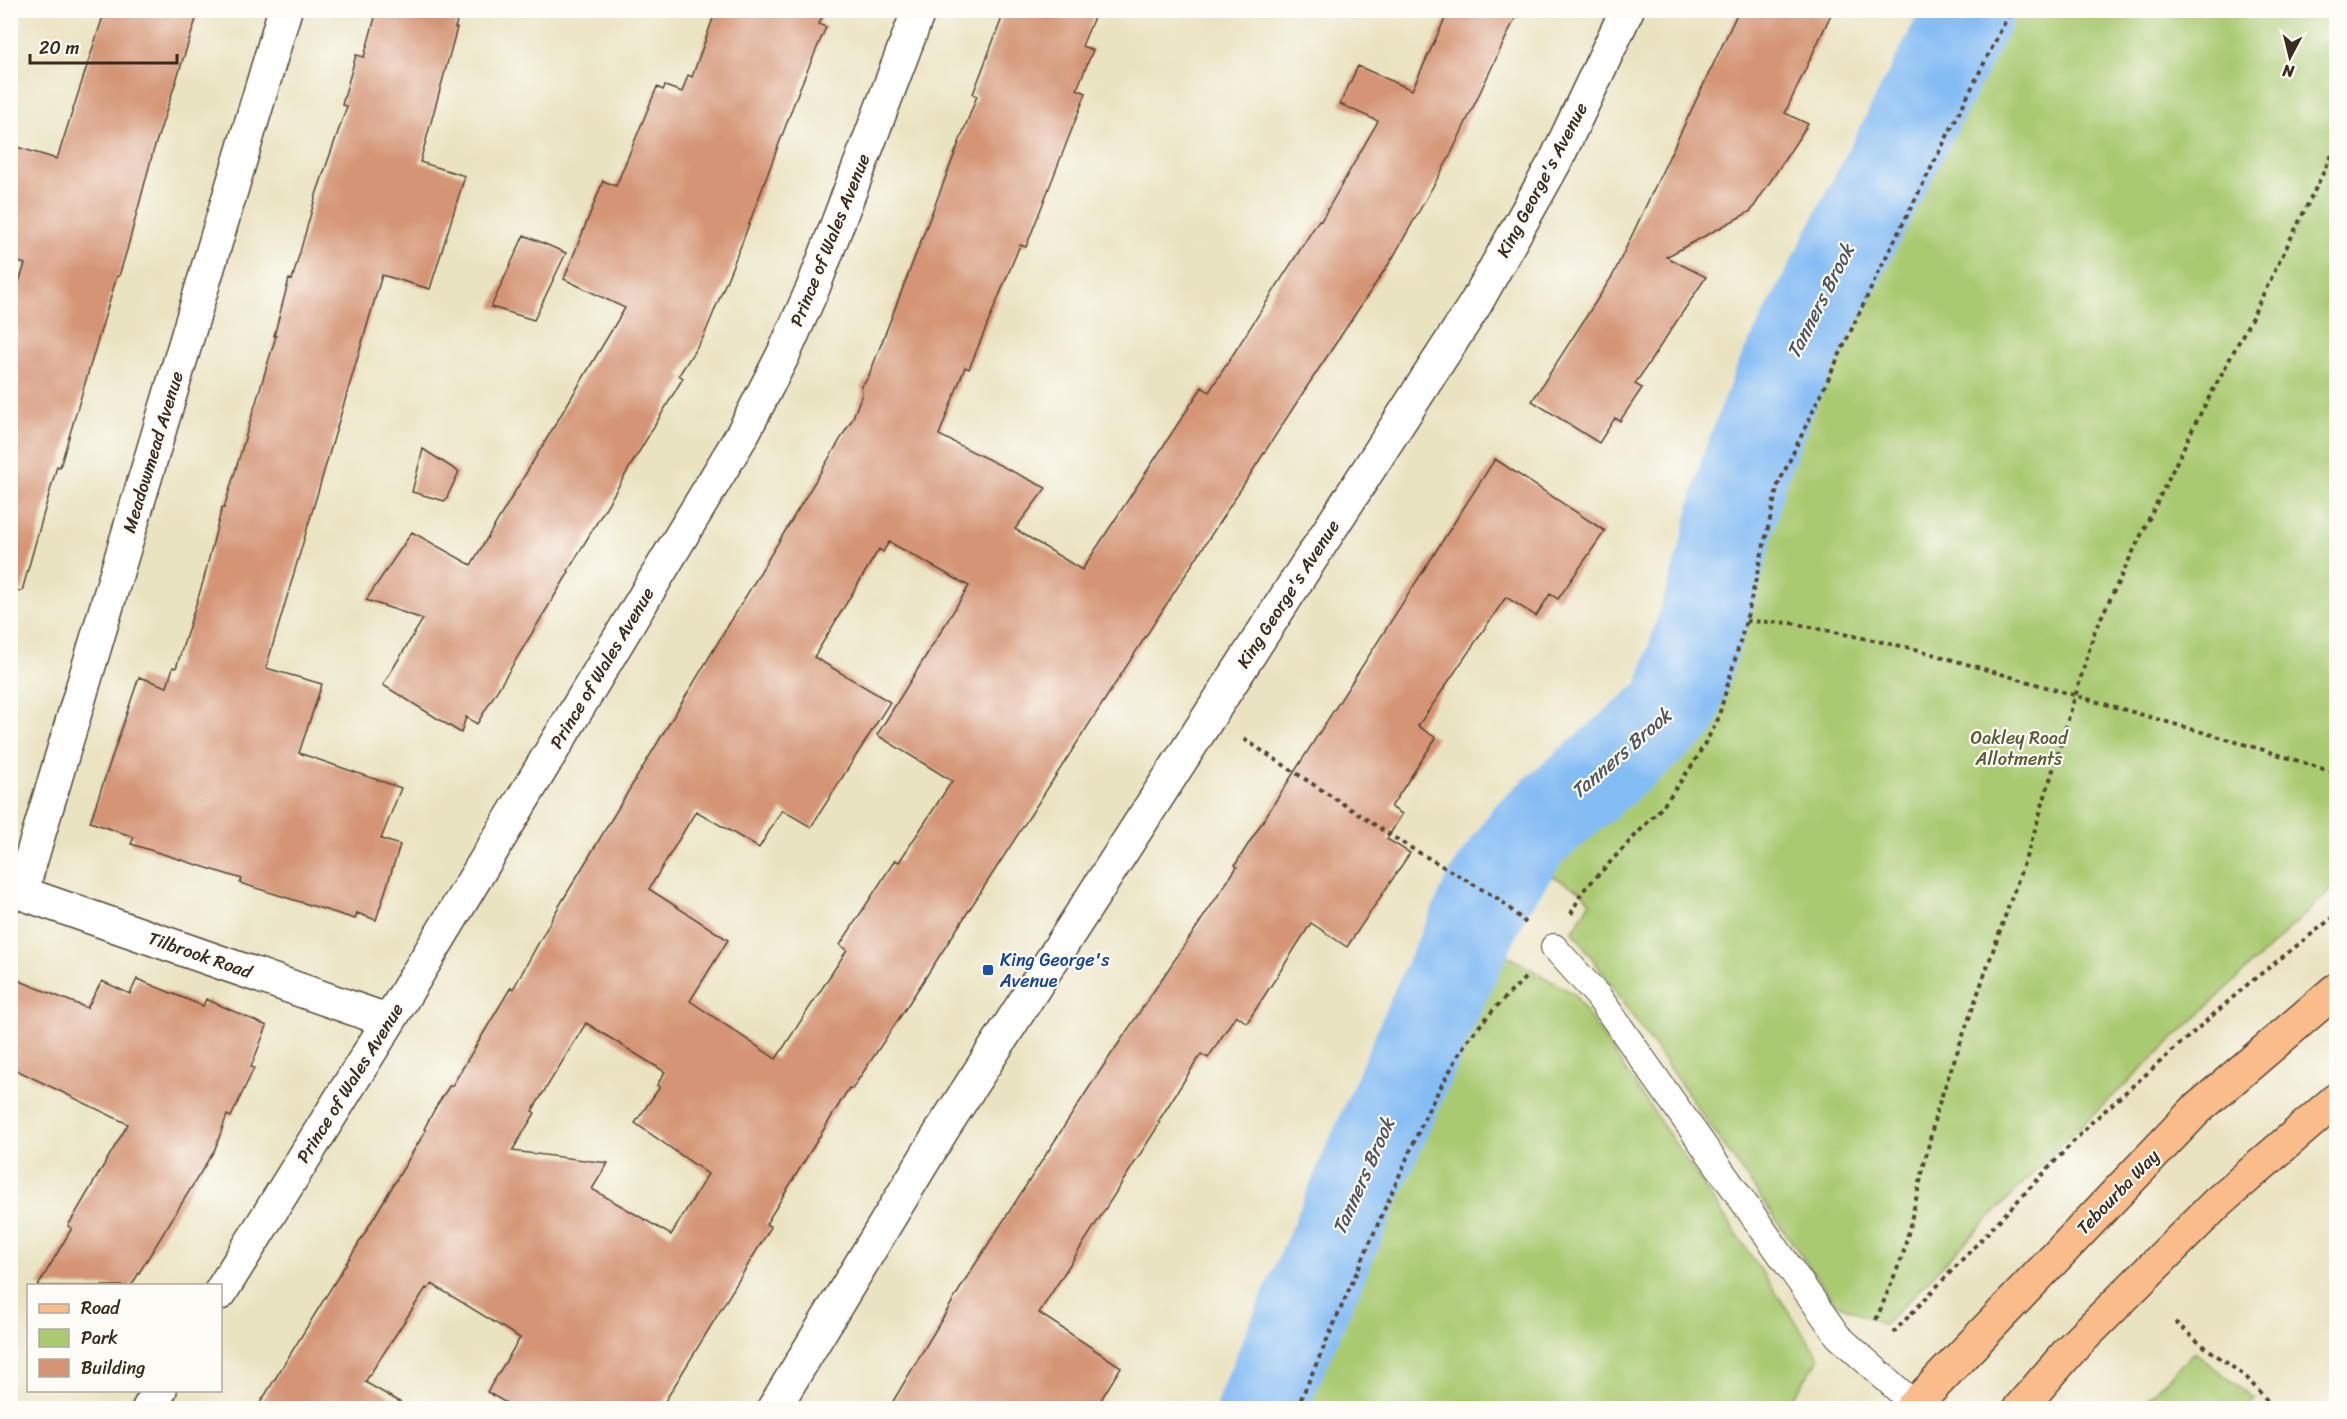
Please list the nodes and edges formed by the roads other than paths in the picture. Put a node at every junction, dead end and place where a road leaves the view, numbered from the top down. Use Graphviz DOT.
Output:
graph roads {
  1 [pos="285,10"];
  2 [pos="919,10"];
  3 [pos="1627,10"];
  4 [pos="16,891"];
  5 [pos="1554,947"];
  6 [pos="2337,990"];
  7 [pos="389,1021"];
  8 [pos="2337,1100"];
  9 [pos="222,1290"];
  10 [pos="159,1392"];
  11 [pos="1914,1407"];
  12 [pos="149,1408"];
  13 [pos="774,1408"];
  14 [pos="2020,1408"];
  1 -- 4 [label="street, Meadowmead Avenue"];
  2 -- 7 [label="street, Prince of Wales Avenue"];
  3 -- 13 [label="street, King George's Avenue"];
  4 -- 7 [label="street, Tilbrook Road"];
  5 -- 11 [label="lane"];
  6 -- 11 [label="main road, Tebourba Way"];
  7 -- 9 [label="street, Prince of Wales Avenue"];
  8 -- 14 [label="main road"];
  10 -- 12 [label="street"];
}
